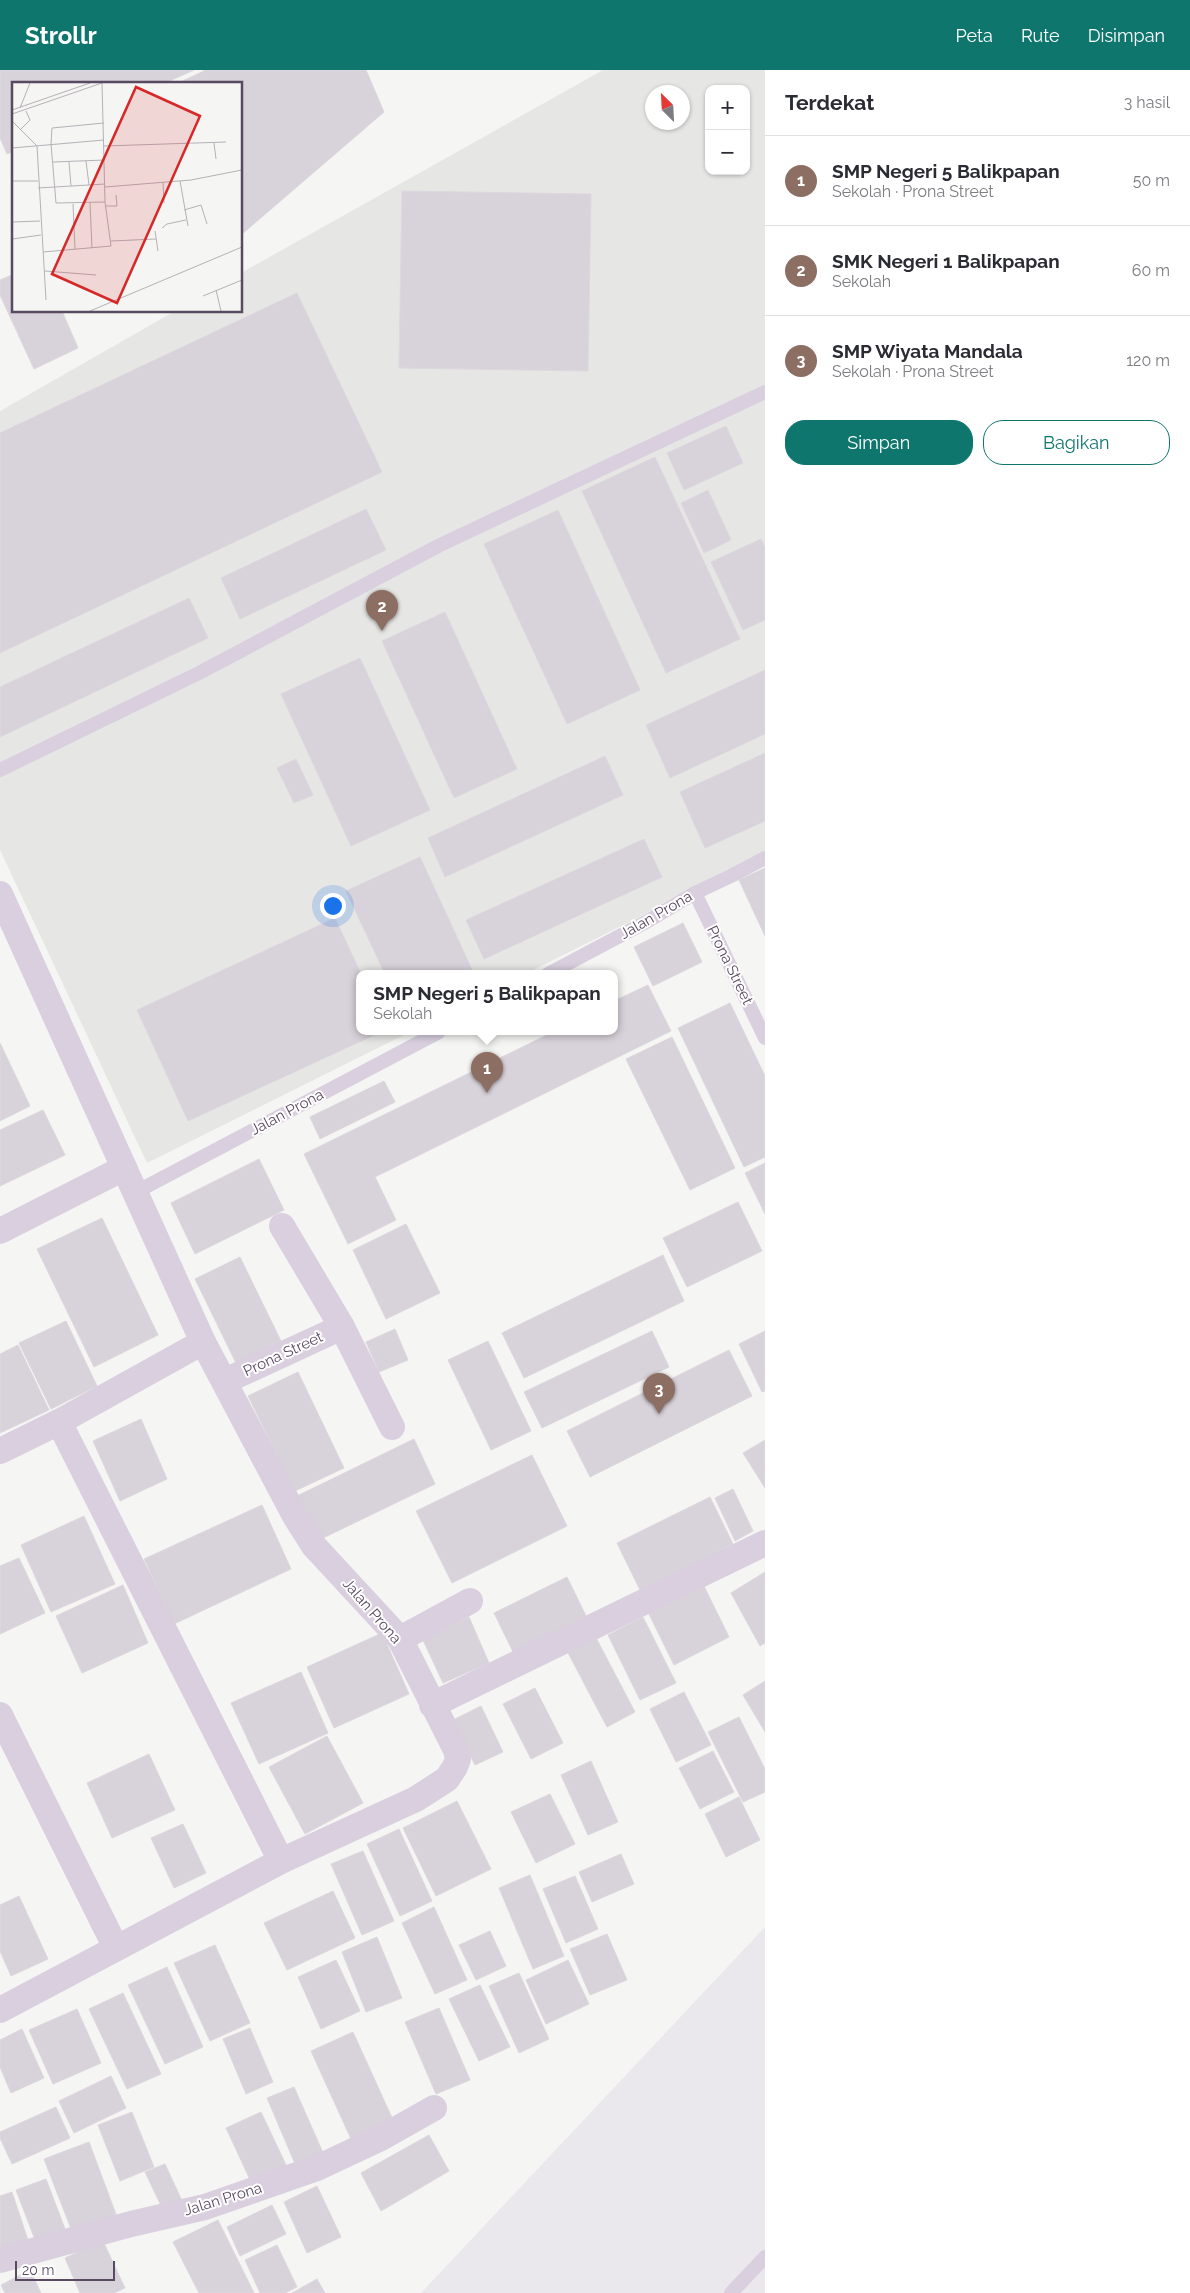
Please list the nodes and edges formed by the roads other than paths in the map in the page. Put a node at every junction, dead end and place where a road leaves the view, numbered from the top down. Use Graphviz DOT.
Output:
graph roads {
  1 [pos="765,392"];
  2 [pos="0,770"];
  3 [pos="765,858"];
  4 [pos="695,893"];
  5 [pos="0,894"];
  6 [pos="9,934"];
  7 [pos="556,970"];
  8 [pos="433,1035"];
  9 [pos="765,1038"];
  10 [pos="124,1168"];
  11 [pos="136,1192"];
  12 [pos="282,1226"];
  13 [pos="0,1231"];
  14 [pos="342,1327"];
  15 [pos="203,1342"];
  16 [pos="225,1381"];
  17 [pos="59,1422"];
  18 [pos="392,1427"];
  19 [pos="0,1451"];
  20 [pos="765,1543"];
  21 [pos="470,1602"];
  22 [pos="400,1639"];
  23 [pos="432,1705"];
  24 [pos="0,1716"];
  25 [pos="281,1861"];
  26 [pos="116,1948"];
  27 [pos="0,2010"];
  28 [pos="434,2108"];
  29 [pos="765,2257"];
  30 [pos="0,2260"];
  31 [pos="731,2293"];
  1 -- 2 [label="lane"];
  3 -- 4 [label="lane, Jalan Prona"];
  4 -- 7 [label="lane, Jalan Prona"];
  4 -- 9 [label="lane, Prona Street"];
  5 -- 6 [label="street, Jalan Prona"];
  6 -- 10 [label="street, Jalan Prona"];
  8 -- 11 [label="lane, Jalan Prona"];
  10 -- 11 [label="street, Jalan Prona"];
  10 -- 13 [label="street"];
  11 -- 15 [label="street, Jalan Prona"];
  12 -- 14 [label="street, Prona Street"];
  14 -- 16 [label="street, Prona Street"];
  14 -- 18 [label="street, Prona Street"];
  15 -- 16 [label="street, Jalan Prona"];
  15 -- 17 [label="street"];
  16 -- 22 [label="street, Jalan Prona"];
  17 -- 19 [label="street"];
  17 -- 25 [label="street"];
  20 -- 23 [label="street"];
  21 -- 22 [label="street"];
  22 -- 23 [label="street, Jalan Prona"];
  23 -- 25 [label="street, Jalan Prona"];
  24 -- 26 [label="street"];
  25 -- 26 [label="street, Jalan Prona"];
  26 -- 27 [label="street, Jalan Prona"];
  28 -- 30 [label="street, Jalan Prona"];
  29 -- 31 [label="lane"];
}
